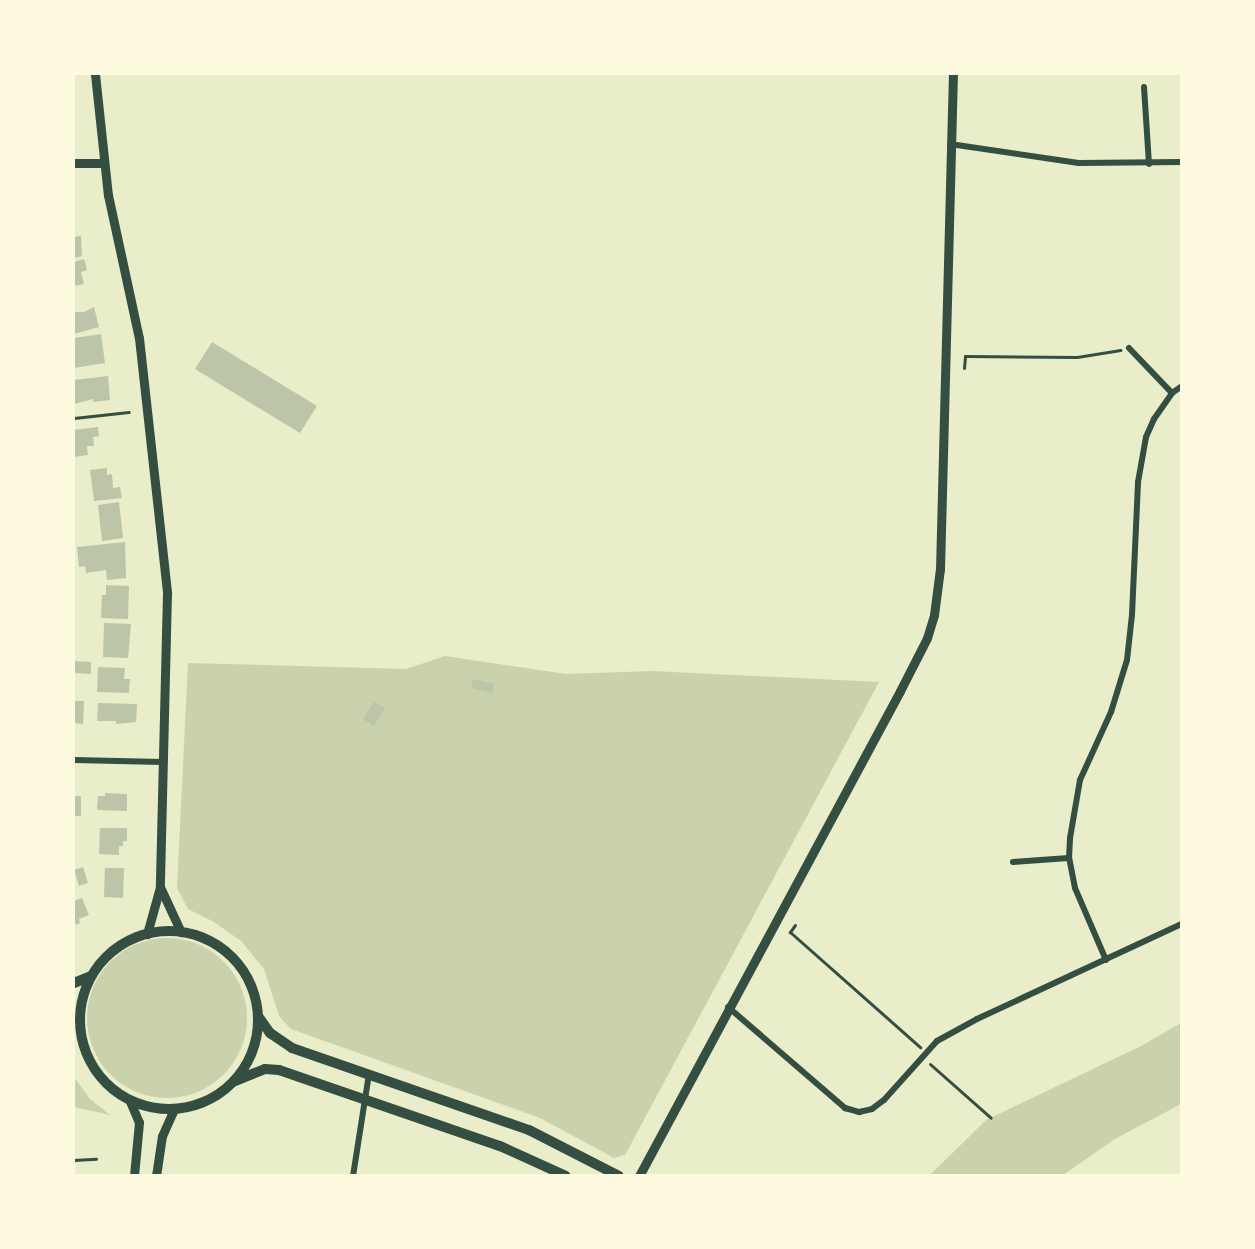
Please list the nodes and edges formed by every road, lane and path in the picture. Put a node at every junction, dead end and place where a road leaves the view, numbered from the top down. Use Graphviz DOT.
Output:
graph roads {
  1 [pos="95,74"];
  2 [pos="953,74"];
  3 [pos="1144,87"];
  4 [pos="950,144"];
  5 [pos="1182,162"];
  6 [pos="74,163"];
  7 [pos="104,163"];
  8 [pos="1149,164"];
  9 [pos="1129,348"];
  10 [pos="964,368"];
  11 [pos="1182,386"];
  12 [pos="1172,393"];
  13 [pos="129,412"];
  14 [pos="74,418"];
  15 [pos="74,760"];
  16 [pos="162,762"];
  17 [pos="1069,858"];
  18 [pos="1013,862"];
  19 [pos="160,887"];
  20 [pos="1182,924"];
  21 [pos="795,925"];
  22 [pos="181,932"];
  23 [pos="147,934"];
  24 [pos="1106,960"];
  25 [pos="91,976"];
  26 [pos="74,983"];
  27 [pos="728,1007"];
  28 [pos="258,1016"];
  29 [pos="77,1027"];
  30 [pos="924,1055"];
  31 [pos="369,1074"];
  32 [pos="235,1081"];
  33 [pos="364,1099"];
  34 [pos="129,1100"];
  35 [pos="174,1109"];
  36 [pos="991,1118"];
  37 [pos="96,1159"];
  38 [pos="74,1160"];
  39 [pos="134,1176"];
  40 [pos="156,1176"];
  41 [pos="353,1176"];
  42 [pos="566,1176"];
  43 [pos="619,1176"];
  44 [pos="639,1176"];
  1 -- 7 [label="street"];
  2 -- 4 [label="street"];
  3 -- 8 [label="street"];
  4 -- 8 [label="street"];
  4 -- 27 [label="street"];
  5 -- 8 [label="street"];
  6 -- 7 [label="street"];
  7 -- 16 [label="street"];
  9 -- 10 [label="path"];
  9 -- 12 [label="street"];
  11 -- 12 [label="street"];
  12 -- 17 [label="street"];
  13 -- 14 [label="path"];
  15 -- 16 [label="street"];
  16 -- 19 [label="street"];
  17 -- 18 [label="street"];
  17 -- 24 [label="street"];
  19 -- 22 [label="street"];
  19 -- 23 [label="street"];
  20 -- 24 [label="street"];
  21 -- 30 [label="path"];
  22 -- 23 [label="main road"];
  22 -- 28 [label="main road"];
  23 -- 25 [label="main road"];
  24 -- 30 [label="street"];
  25 -- 26 [label="main road"];
  25 -- 29 [label="main road"];
  27 -- 30 [label="street"];
  27 -- 44 [label="street"];
  28 -- 31 [label="main road"];
  28 -- 32 [label="main road"];
  29 -- 34 [label="main road"];
  30 -- 36 [label="path"];
  31 -- 33 [label="street"];
  31 -- 43 [label="main road"];
  32 -- 33 [label="main road"];
  32 -- 35 [label="main road"];
  33 -- 41 [label="street"];
  33 -- 42 [label="main road"];
  34 -- 35 [label="main road"];
  34 -- 39 [label="street"];
  35 -- 40 [label="street"];
  37 -- 38 [label="path"];
}
